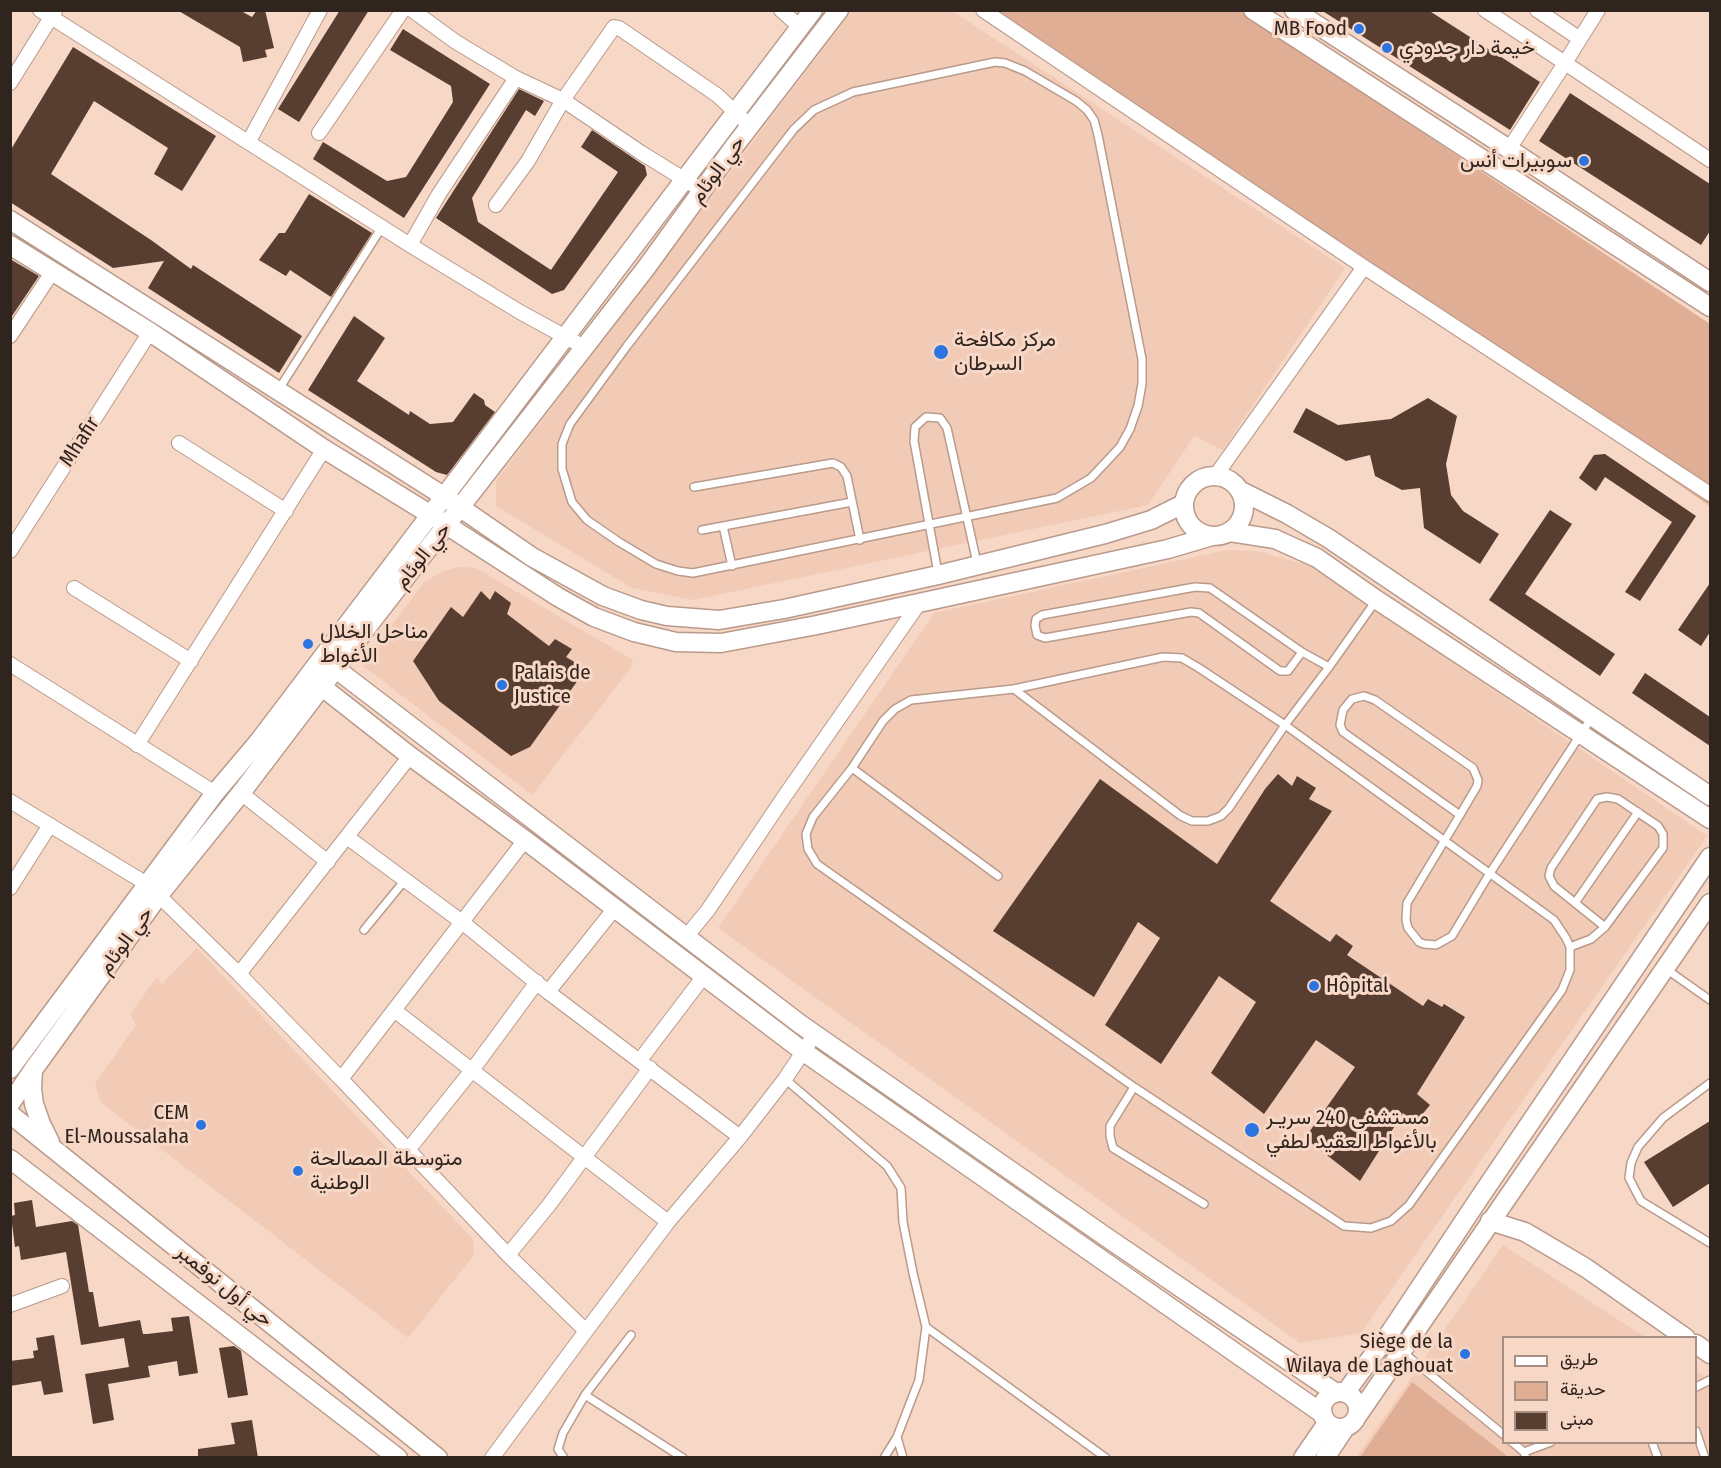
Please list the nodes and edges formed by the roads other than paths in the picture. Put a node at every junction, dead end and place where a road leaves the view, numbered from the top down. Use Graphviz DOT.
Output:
graph roads {
  1 [pos="320,10"];
  2 [pos="403,10"];
  3 [pos="412,10"];
  4 [pos="781,10"];
  5 [pos="813,10"];
  6 [pos="839,10"];
  7 [pos="983,10"];
  8 [pos="1253,10"];
  9 [pos="1294,10"];
  10 [pos="1485,10"];
  11 [pos="1537,10"];
  12 [pos="1598,10"];
  13 [pos="49,13"];
  14 [pos="801,28"];
  15 [pos="1580,39"];
  16 [pos="1565,63"];
  17 [pos="516,78"];
  18 [pos="10,83"];
  19 [pos="563,100"];
  20 [pos="736,113"];
  21 [pos="750,126"];
  22 [pos="319,133"];
  23 [pos="249,141"];
  24 [pos="1509,149"];
  25 [pos="1710,160"];
  26 [pos="685,179"];
  27 [pos="703,191"];
  28 [pos="496,205"];
  29 [pos="10,220"];
  30 [pos="382,227"];
  31 [pos="10,245"];
  32 [pos="410,245"];
  33 [pos="1364,267"];
  34 [pos="53,271"];
  35 [pos="1710,282"];
  36 [pos="1710,308"];
  37 [pos="150,333"];
  38 [pos="10,336"];
  39 [pos="567,337"];
  40 [pos="584,347"];
  41 [pos="278,391"];
  42 [pos="179,443"];
  43 [pos="324,449"];
  44 [pos="1216,476"];
  45 [pos="694,487"];
  46 [pos="1239,490"];
  47 [pos="1710,494"];
  48 [pos="453,502"];
  49 [pos="852,502"];
  50 [pos="1183,504"];
  51 [pos="286,512"];
  52 [pos="431,515"];
  53 [pos="965,518"];
  54 [pos="930,524"];
  55 [pos="447,525"];
  56 [pos="723,526"];
  57 [pos="702,530"];
  58 [pos="1230,532"];
  59 [pos="1212,536"];
  60 [pos="860,540"];
  61 [pos="10,551"];
  62 [pos="732,566"];
  63 [pos="977,566"];
  64 [pos="938,575"];
  65 [pos="74,588"];
  66 [pos="1377,600"];
  67 [pos="920,602"];
  68 [pos="1302,652"];
  69 [pos="191,661"];
  70 [pos="329,663"];
  71 [pos="10,664"];
  72 [pos="1329,667"];
  73 [pos="315,681"];
  74 [pos="1014,689"];
  75 [pos="1594,715"];
  76 [pos="1285,725"];
  77 [pos="1581,734"];
  78 [pos="137,745"];
  79 [pos="410,756"];
  80 [pos="852,768"];
  81 [pos="215,793"];
  82 [pos="241,793"];
  83 [pos="1710,796"];
  84 [pos="10,801"];
  85 [pos="1638,812"];
  86 [pos="1460,815"];
  87 [pos="1710,819"];
  88 [pos="50,825"];
  89 [pos="347,837"];
  90 [pos="525,840"];
  91 [pos="1444,840"];
  92 [pos="1710,857"];
  93 [pos="328,862"];
  94 [pos="1490,873"];
  95 [pos="998,876"];
  96 [pos="405,880"];
  97 [pos="10,888"];
  98 [pos="153,889"];
  99 [pos="1575,903"];
  100 [pos="1710,903"];
  101 [pos="615,908"];
  102 [pos="462,922"];
  103 [pos="1605,927"];
  104 [pos="364,930"];
  105 [pos="687,937"];
  106 [pos="1570,947"];
  107 [pos="1665,969"];
  108 [pos="239,974"];
  109 [pos="704,976"];
  110 [pos="537,982"];
  111 [pos="548,992"];
  112 [pos="1710,1000"];
  113 [pos="394,1010"];
  114 [pos="815,1034"];
  115 [pos="804,1052"];
  116 [pos="645,1064"];
  117 [pos="473,1069"];
  118 [pos="10,1070"];
  119 [pos="33,1070"];
  120 [pos="340,1079"];
  121 [pos="785,1079"];
  122 [pos="1710,1083"];
  123 [pos="1134,1088"];
  124 [pos="10,1104"];
  125 [pos="10,1114"];
  126 [pos="741,1137"];
  127 [pos="54,1149"];
  128 [pos="408,1150"];
  129 [pos="585,1157"];
  130 [pos="10,1159"];
  131 [pos="1504,1202"];
  132 [pos="1204,1203"];
  133 [pos="1490,1221"];
  134 [pos="668,1222"];
  135 [pos="1526,1232"];
  136 [pos="1710,1243"];
  137 [pos="508,1255"];
  138 [pos="62,1286"];
  139 [pos="10,1305"];
  140 [pos="926,1326"];
  141 [pos="586,1331"];
  142 [pos="631,1335"];
  143 [pos="1683,1336"];
  144 [pos="1697,1345"];
  145 [pos="1401,1352"];
  146 [pos="1710,1354"];
  147 [pos="1341,1393"];
  148 [pos="585,1395"];
  149 [pos="1338,1420"];
  150 [pos="1502,1435"];
  151 [pos="1697,1436"];
  152 [pos="897,1437"];
  153 [pos="1513,1444"];
  154 [pos="1549,1444"];
  155 [pos="1652,1444"];
  156 [pos="1525,1455"];
  157 [pos="398,1458"];
  158 [pos="438,1458"];
  159 [pos="492,1458"];
  160 [pos="564,1458"];
  161 [pos="683,1458"];
  162 [pos="884,1458"];
  163 [pos="903,1458"];
  164 [pos="1106,1458"];
  165 [pos="1303,1458"];
  166 [pos="1325,1458"];
  167 [pos="1658,1458"];
  168 [pos="1705,1458"];
  1 -- 23 [label="street"];
  2 -- 22 [label="street"];
  3 -- 17 [label="street"];
  4 -- 14 [label="street"];
  5 -- 14 [label="street, حي الوئام"];
  6 -- 21 [label="street, حي الوئام"];
  7 -- 33 [label="street"];
  8 -- 36 [label="street"];
  9 -- 24 [label="street"];
  10 -- 16 [label="street"];
  11 -- 15 [label="street"];
  12 -- 15 [label="street"];
  13 -- 18 [label="street"];
  13 -- 23 [label="street"];
  14 -- 20 [label="street, حي الوئام"];
  15 -- 16 [label="street"];
  16 -- 24 [label="street"];
  16 -- 25 [label="street"];
  17 -- 19 [label="street"];
  17 -- 32 [label="street"];
  19 -- 20 [label="street"];
  19 -- 26 [label="street"];
  19 -- 28 [label="street"];
  20 -- 21 [label="street"];
  20 -- 26 [label="street, حي الوئام"];
  21 -- 27 [label="street, حي الوئام"];
  23 -- 30 [label="street"];
  24 -- 35 [label="street"];
  26 -- 27 [label="street"];
  26 -- 39 [label="street, حي الوئام"];
  27 -- 40 [label="street, حي الوئام"];
  29 -- 41 [label="street"];
  30 -- 32 [label="street"];
  30 -- 41 [label="lane"];
  31 -- 34 [label="street"];
  32 -- 39 [label="street"];
  33 -- 44 [label="street"];
  33 -- 47 [label="street"];
  34 -- 37 [label="street"];
  34 -- 38 [label="street"];
  37 -- 43 [label="street"];
  37 -- 61 [label="street, Mhafir"];
  39 -- 40 [label="street"];
  39 -- 48 [label="street, حي الوئام"];
  40 -- 48 [label="street, حي الوئام"];
  41 -- 48 [label="street"];
  42 -- 51 [label="street"];
  43 -- 51 [label="street"];
  43 -- 52 [label="street"];
  44 -- 46 [label="street"];
  44 -- 50 [label="street"];
  45 -- 49 [label="lane"];
  46 -- 58 [label="street"];
  46 -- 75 [label="street"];
  48 -- 52 [label="street, حي الوئام"];
  48 -- 55 [label="street, حي الوئام"];
  48 -- 64 [label="street"];
  49 -- 56 [label="lane"];
  49 -- 60 [label="lane"];
  50 -- 59 [label="street"];
  50 -- 63 [label="street"];
  51 -- 69 [label="street"];
  52 -- 55 [label="street"];
  52 -- 70 [label="street, حي الوئام"];
  53 -- 54 [label="lane"];
  53 -- 54 [label="lane"];
  53 -- 62 [label="lane"];
  53 -- 63 [label="lane"];
  54 -- 60 [label="lane"];
  54 -- 64 [label="lane"];
  55 -- 67 [label="street"];
  55 -- 70 [label="street, حي الوئام"];
  56 -- 57 [label="lane"];
  56 -- 62 [label="lane"];
  58 -- 59 [label="street"];
  58 -- 66 [label="street"];
  59 -- 67 [label="street"];
  60 -- 62 [label="lane"];
  63 -- 64 [label="street"];
  65 -- 69 [label="street"];
  66 -- 72 [label="lane"];
  66 -- 77 [label="street"];
  67 -- 105 [label="street"];
  68 -- 68 [label="lane"];
  68 -- 72 [label="lane"];
  69 -- 78 [label="street"];
  70 -- 73 [label="street, حي الوئام"];
  70 -- 105 [label="street"];
  71 -- 78 [label="street"];
  72 -- 76 [label="lane"];
  73 -- 79 [label="street"];
  73 -- 81 [label="street, حي الوئام"];
  73 -- 82 [label="street, حي الوئام"];
  74 -- 76 [label="lane"];
  74 -- 76 [label="lane"];
  74 -- 80 [label="lane"];
  75 -- 77 [label="lane"];
  75 -- 83 [label="street"];
  76 -- 91 [label="lane"];
  77 -- 87 [label="street"];
  77 -- 94 [label="lane"];
  78 -- 81 [label="street"];
  79 -- 89 [label="street"];
  79 -- 90 [label="street"];
  80 -- 95 [label="lane"];
  80 -- 123 [label="lane"];
  81 -- 98 [label="street, حي الوئام"];
  82 -- 93 [label="street"];
  82 -- 98 [label="street, حي الوئام"];
  84 -- 88 [label="street, حي الوئام"];
  85 -- 99 [label="lane"];
  85 -- 99 [label="lane"];
  85 -- 103 [label="lane"];
  86 -- 86 [label="lane"];
  86 -- 91 [label="lane"];
  88 -- 97 [label="street"];
  88 -- 98 [label="street, حي الوئام"];
  89 -- 93 [label="street"];
  89 -- 96 [label="street"];
  90 -- 101 [label="street"];
  90 -- 102 [label="street"];
  91 -- 94 [label="lane"];
  91 -- 94 [label="lane"];
  92 -- 147 [label="street"];
  93 -- 108 [label="street"];
  94 -- 106 [label="lane"];
  96 -- 102 [label="street"];
  96 -- 104 [label="lane"];
  98 -- 108 [label="street"];
  98 -- 118 [label="street, حي الوئام"];
  98 -- 119 [label="street, حي الوئام"];
  99 -- 103 [label="lane"];
  100 -- 107 [label="street"];
  101 -- 109 [label="street"];
  101 -- 111 [label="street"];
  102 -- 110 [label="street"];
  102 -- 113 [label="street"];
  103 -- 106 [label="lane"];
  105 -- 114 [label="street"];
  106 -- 123 [label="lane"];
  107 -- 112 [label="lane"];
  107 -- 131 [label="street"];
  108 -- 120 [label="street"];
  109 -- 115 [label="street"];
  109 -- 116 [label="street"];
  110 -- 111 [label="street"];
  110 -- 117 [label="street"];
  111 -- 116 [label="street"];
  113 -- 117 [label="street"];
  113 -- 120 [label="street"];
  114 -- 115 [label="street"];
  114 -- 147 [label="street"];
  115 -- 121 [label="street"];
  115 -- 149 [label="street"];
  116 -- 126 [label="street"];
  116 -- 129 [label="street"];
  117 -- 128 [label="street"];
  117 -- 129 [label="street"];
  119 -- 124 [label="street, حي الوئام"];
  119 -- 127 [label="street"];
  120 -- 128 [label="street"];
  121 -- 126 [label="street"];
  121 -- 140 [label="lane"];
  122 -- 136 [label="lane"];
  123 -- 132 [label="lane"];
  125 -- 127 [label="street, حي أول نوفمبر"];
  126 -- 134 [label="street"];
  127 -- 158 [label="street, حي أول نوفمبر"];
  128 -- 137 [label="street"];
  129 -- 134 [label="street"];
  129 -- 137 [label="street"];
  130 -- 157 [label="street, حي أول نوفمبر"];
  131 -- 133 [label="street"];
  131 -- 135 [label="street"];
  133 -- 135 [label="street"];
  133 -- 145 [label="street"];
  134 -- 141 [label="street"];
  135 -- 143 [label="street"];
  137 -- 141 [label="street"];
  138 -- 139 [label="street"];
  140 -- 152 [label="lane"];
  140 -- 164 [label="lane"];
  141 -- 159 [label="street"];
  142 -- 148 [label="lane"];
  144 -- 146 [label="street"];
  145 -- 149 [label="street"];
  145 -- 150 [label="lane"];
  147 -- 149 [label="street"];
  147 -- 149 [label="street"];
  148 -- 160 [label="lane"];
  148 -- 161 [label="lane"];
  149 -- 165 [label="street"];
  149 -- 166 [label="street"];
  151 -- 168 [label="lane"];
  152 -- 162 [label="lane"];
  152 -- 163 [label="lane"];
  153 -- 156 [label="lane"];
  154 -- 156 [label="lane"];
  155 -- 167 [label="lane"];
}
